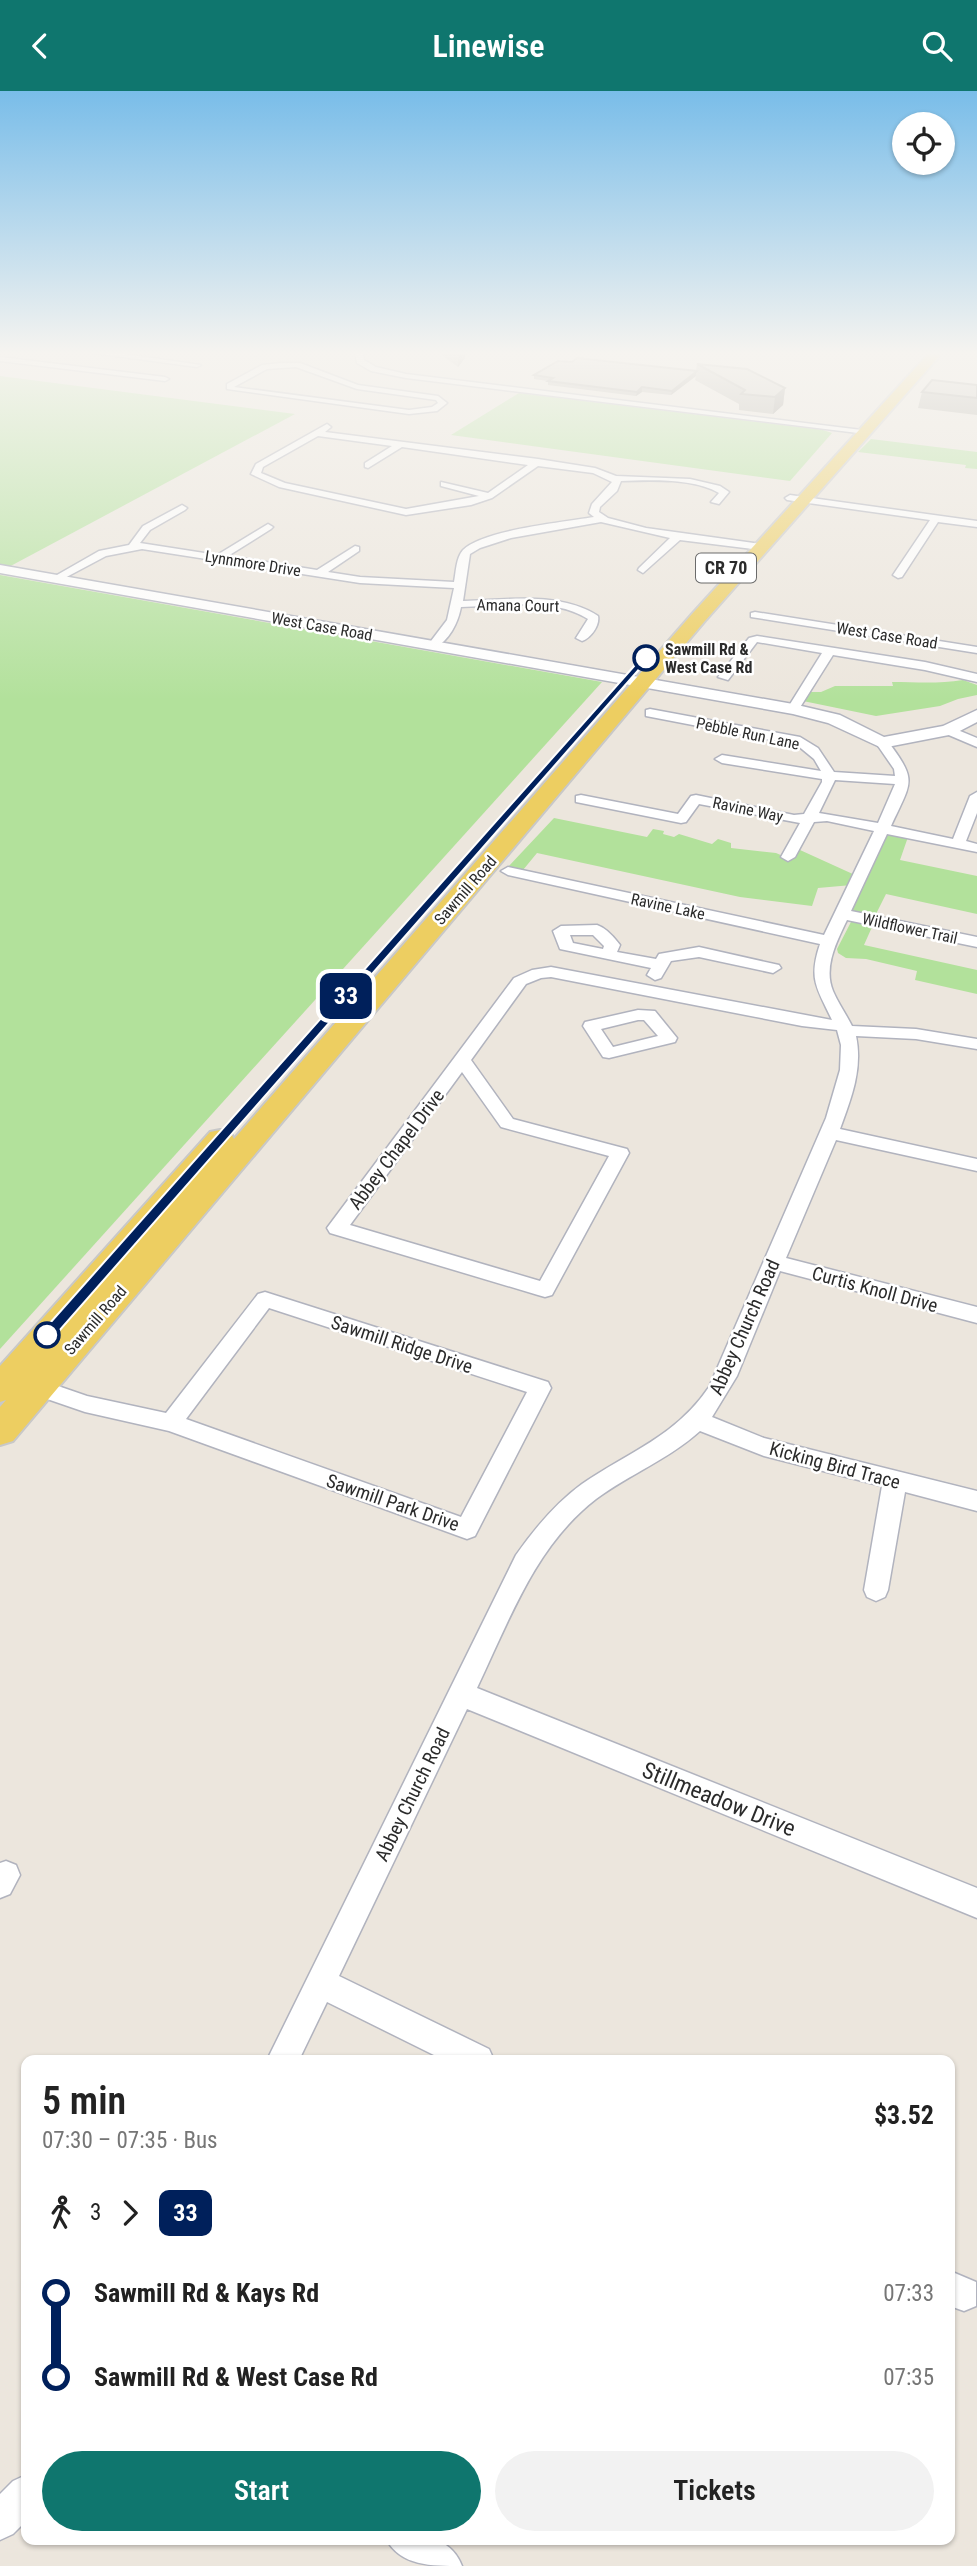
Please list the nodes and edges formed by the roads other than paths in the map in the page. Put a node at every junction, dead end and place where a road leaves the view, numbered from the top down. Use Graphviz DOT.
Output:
graph roads {
  1 [pos="257,468"];
  2 [pos="529,468"];
  3 [pos="579,468"];
  4 [pos="823,468"];
  5 [pos="616,479"];
  6 [pos="444,484"];
  7 [pos="489,496"];
  8 [pos="796,499"];
  9 [pos="716,502"];
  10 [pos="182,508"];
  11 [pos="936,518"];
  12 [pos="601,519"];
  13 [pos="977,524"];
  14 [pos="268,527"];
  15 [pos="679,535"];
  16 [pos="134,546"];
  17 [pos="754,546"];
  18 [pos="355,549"];
  19 [pos="220,557"];
  20 [pos="0,569"];
  21 [pos="643,571"];
  22 [pos="320,573"];
  23 [pos="898,575"];
  24 [pos="55,579"];
  25 [pos="459,585"];
  26 [pos="457,604"];
  27 [pos="755,615"];
  28 [pos="582,638"];
  29 [pos="434,645"];
  30 [pos="977,650"];
  31 [pos="829,651"];
  32 [pos="724,677"];
  33 [pos="977,678"];
  34 [pos="635,681"];
  35 [pos="793,709"];
  36 [pos="650,713"];
  37 [pos="977,715"];
  38 [pos="948,730"];
  39 [pos="882,743"];
  40 [pos="977,743"];
  41 [pos="722,759"];
  42 [pos="829,777"];
  43 [pos="903,780"];
  44 [pos="977,796"];
  45 [pos="581,799"];
  46 [pos="808,819"];
  47 [pos="884,828"];
  48 [pos="958,844"];
  49 [pos="977,848"];
  50 [pos="788,857"];
  51 [pos="508,871"];
  52 [pos="842,913"];
  53 [pos="829,941"];
  54 [pos="977,942"];
  55 [pos="608,955"];
  56 [pos="660,965"];
  57 [pos="773,968"];
  58 [pos="647,991"];
  59 [pos="638,1015"];
  60 [pos="844,1028"];
  61 [pos="977,1044"];
  62 [pos="462,1060"];
  63 [pos="828,1132"];
  64 [pos="977,1165"];
  65 [pos="774,1262"];
  66 [pos="977,1315"];
  67 [pos="16,1384"];
  68 [pos="540,1388"];
  69 [pos="697,1420"];
  70 [pos="171,1423"];
  71 [pos="0,1431"];
  72 [pos="895,1481"];
  73 [pos="977,1501"];
  74 [pos="876,1590"];
  75 [pos="461,1694"];
  76 [pos="977,1903"];
  77 [pos="321,1983"];
  78 [pos="286,2055"];
  79 [pos="468,2055"];
  80 [pos="21,2499"];
  81 [pos="0,2521"];
  82 [pos="413,2545"];
  83 [pos="443,2566"];
  1 -- 7 [label="street"];
  2 -- 7 [label="street"];
  3 -- 5 [label="street"];
  4 -- 8 [label="main road, Sawmill Road / CR 70"];
  5 -- 9 [label="street"];
  5 -- 12 [label="street"];
  6 -- 7 [label="street"];
  8 -- 11 [label="street"];
  8 -- 17 [label="main road, Sawmill Road / CR 70"];
  10 -- 16 [label="street"];
  11 -- 13 [label="street"];
  11 -- 23 [label="street"];
  12 -- 15 [label="street"];
  12 -- 25 [label="street"];
  14 -- 19 [label="street"];
  15 -- 17 [label="street"];
  15 -- 21 [label="street"];
  16 -- 19 [label="street, Lynnmore Drive"];
  16 -- 24 [label="street, Lynnmore Drive"];
  17 -- 34 [label="main road, Sawmill Road / CR 70"];
  18 -- 22 [label="street"];
  19 -- 22 [label="street, Lynnmore Drive"];
  20 -- 24 [label="main road, West Case Road"];
  22 -- 25 [label="street, Lynnmore Drive"];
  24 -- 29 [label="main road, West Case Road"];
  25 -- 26 [label="street"];
  26 -- 28 [label="street, Amana Court"];
  26 -- 29 [label="street"];
  27 -- 30 [label="street, West Case Road"];
  29 -- 34 [label="main road, West Case Road"];
  31 -- 32 [label="street"];
  31 -- 33 [label="street"];
  31 -- 35 [label="street"];
  34 -- 35 [label="main road"];
  34 -- 67 [label="main road, Sawmill Road / CR 70"];
  35 -- 39 [label="main road"];
  36 -- 42 [label="street, Pebble Run Lane"];
  37 -- 38 [label="main road"];
  38 -- 39 [label="main road"];
  38 -- 40 [label="street"];
  39 -- 43 [label="street"];
  41 -- 42 [label="street, Pebble Run Lane"];
  42 -- 43 [label="street, Pebble Run Lane"];
  42 -- 46 [label="street"];
  43 -- 47 [label="street, Abbey Church Road"];
  44 -- 48 [label="street"];
  45 -- 46 [label="street, Ravine Way"];
  46 -- 47 [label="street, Ravine Way"];
  46 -- 50 [label="street"];
  47 -- 48 [label="street, Ravine Way"];
  47 -- 52 [label="street, Abbey Church Road"];
  48 -- 49 [label="street, Ravine Way"];
  51 -- 53 [label="street, Ravine Lake"];
  52 -- 53 [label="street, Abbey Church Road"];
  52 -- 54 [label="street, Wildflower Trail"];
  53 -- 60 [label="street, Abbey Church Road"];
  55 -- 56 [label="street"];
  56 -- 57 [label="street"];
  56 -- 58 [label="street"];
  58 -- 59 [label="street"];
  58 -- 60 [label="street, Abbey Chapel Drive"];
  58 -- 62 [label="street, Abbey Chapel Drive"];
  60 -- 61 [label="street, Abbey Chapel Drive"];
  60 -- 63 [label="street, Abbey Church Road"];
  62 -- 62 [label="street, Abbey Chapel Drive"];
  63 -- 64 [label="street"];
  63 -- 65 [label="street, Abbey Church Road"];
  65 -- 66 [label="street, Curtis Knoll Drive"];
  65 -- 69 [label="street, Abbey Church Road"];
  67 -- 70 [label="street, Sawmill Park Drive"];
  67 -- 71 [label="main road, Sawmill Road / CR 70"];
  68 -- 70 [label="street, Sawmill Ridge Drive"];
  68 -- 70 [label="street, Sawmill Park Drive"];
  69 -- 72 [label="street, Kicking Bird Trace"];
  69 -- 75 [label="street, Abbey Church Road"];
  72 -- 73 [label="street, Kicking Bird Trace"];
  72 -- 74 [label="street"];
  75 -- 76 [label="street, Stillmeadow Drive"];
  75 -- 77 [label="street, Abbey Church Road"];
  77 -- 78 [label="street, Abbey Church Road"];
  77 -- 79 [label="street"];
  80 -- 81 [label="street"];
  82 -- 83 [label="street"];
}
